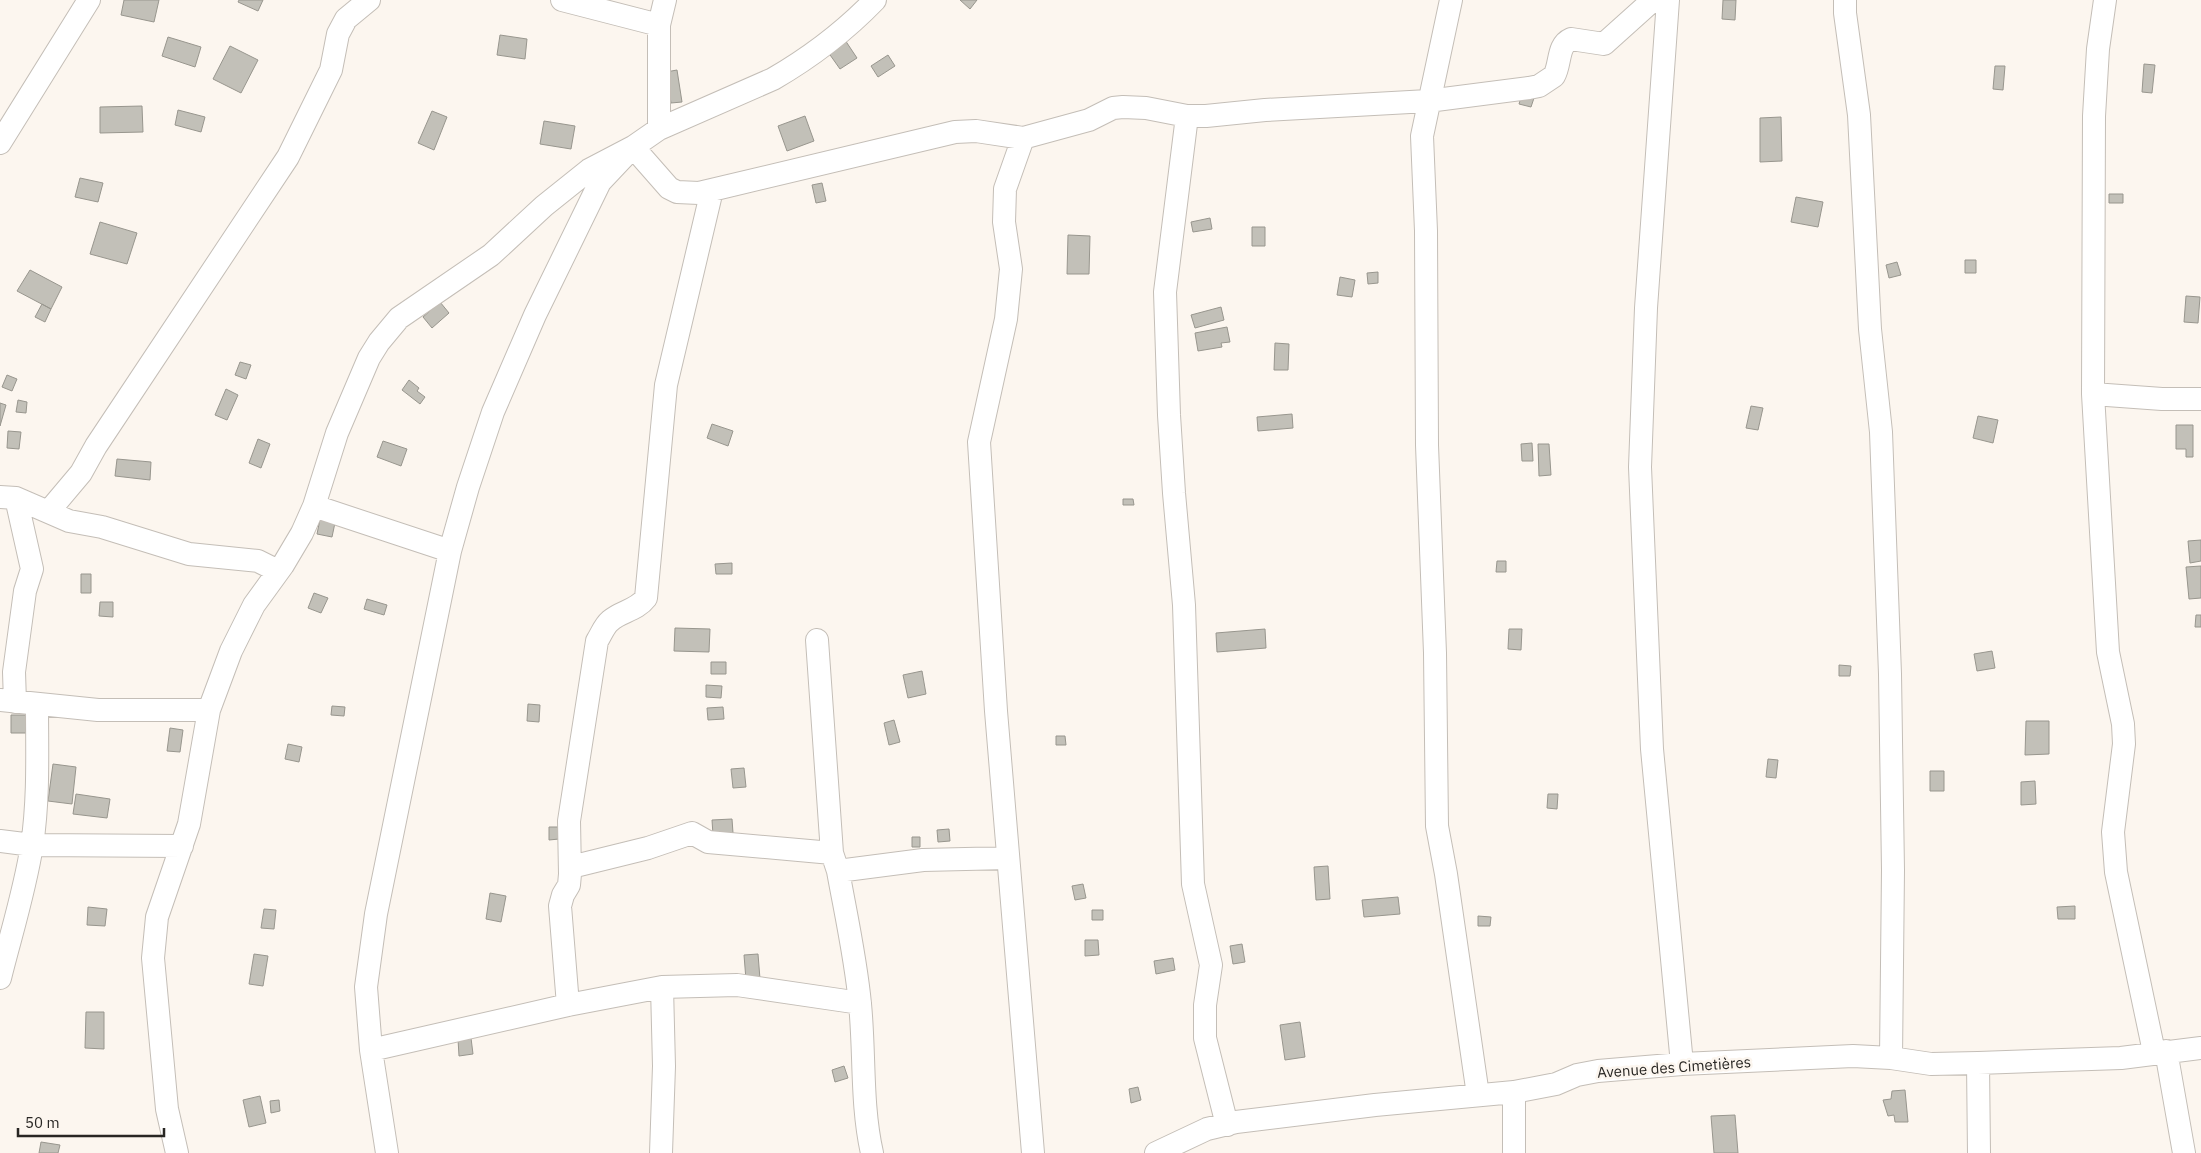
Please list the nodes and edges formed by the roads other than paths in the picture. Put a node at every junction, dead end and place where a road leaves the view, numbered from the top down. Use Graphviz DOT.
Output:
graph roads {
  1 [pos="89,0"];
  2 [pos="369,0"];
  3 [pos="562,0"];
  4 [pos="665,0"];
  5 [pos="876,0"];
  6 [pos="1451,0"];
  7 [pos="1653,0"];
  8 [pos="1668,0"];
  9 [pos="1846,0"];
  10 [pos="2105,0"];
  11 [pos="659,26"];
  12 [pos="1428,101"];
  13 [pos="1187,116"];
  14 [pos="660,129"];
  15 [pos="1023,138"];
  16 [pos="0,143"];
  17 [pos="633,147"];
  18 [pos="712,190"];
  19 [pos="677,192"];
  20 [pos="703,227"];
  21 [pos="2093,394"];
  22 [pos="2201,399"];
  23 [pos="8,498"];
  24 [pos="314,506"];
  25 [pos="49,511"];
  26 [pos="450,551"];
  27 [pos="278,571"];
  28 [pos="817,640"];
  29 [pos="17,702"];
  30 [pos="209,710"];
  31 [pos="0,841"];
  32 [pos="32,845"];
  33 [pos="182,846"];
  34 [pos="1008,858"];
  35 [pos="836,862"];
  36 [pos="571,867"];
  37 [pos="0,978"];
  38 [pos="662,987"];
  39 [pos="860,1004"];
  40 [pos="568,1005"];
  41 [pos="2201,1048"];
  42 [pos="371,1050"];
  43 [pos="2160,1052"];
  44 [pos="1891,1058"];
  45 [pos="1978,1063"];
  46 [pos="1682,1064"];
  47 [pos="1514,1092"];
  48 [pos="1478,1095"];
  49 [pos="1227,1125"];
  50 [pos="177,1153"];
  51 [pos="387,1153"];
  52 [pos="661,1153"];
  53 [pos="872,1153"];
  54 [pos="1033,1153"];
  55 [pos="1156,1153"];
  56 [pos="1514,1153"];
  57 [pos="1979,1153"];
  58 [pos="2184,1153"];
  1 -- 16 [label="street"];
  2 -- 25 [label="street"];
  3 -- 11 [label="street"];
  4 -- 11 [label="street"];
  5 -- 14 [label="street"];
  6 -- 12 [label="street"];
  7 -- 12 [label="street"];
  8 -- 46 [label="street"];
  9 -- 44 [label="street"];
  10 -- 21 [label="street"];
  11 -- 14 [label="street"];
  12 -- 13 [label="street"];
  12 -- 48 [label="street"];
  13 -- 15 [label="street"];
  13 -- 49 [label="street"];
  14 -- 17 [label="street"];
  15 -- 18 [label="street"];
  15 -- 34 [label="street"];
  17 -- 19 [label="street"];
  17 -- 24 [label="street"];
  17 -- 26 [label="street"];
  18 -- 19 [label="street"];
  18 -- 20 [label="street"];
  19 -- 20 [label="street"];
  20 -- 36 [label="street"];
  21 -- 22 [label="street"];
  21 -- 43 [label="street"];
  23 -- 25 [label="street"];
  23 -- 29 [label="street"];
  24 -- 26 [label="street"];
  24 -- 27 [label="street"];
  25 -- 27 [label="street"];
  26 -- 42 [label="street"];
  27 -- 30 [label="street"];
  28 -- 35 [label="street"];
  29 -- 30 [label="street"];
  29 -- 32 [label="street"];
  30 -- 33 [label="street"];
  31 -- 32 [label="street"];
  32 -- 33 [label="street"];
  32 -- 37 [label="street"];
  33 -- 50 [label="street"];
  34 -- 35 [label="street"];
  34 -- 54 [label="street"];
  35 -- 36 [label="street"];
  35 -- 39 [label="street"];
  36 -- 40 [label="street"];
  38 -- 39 [label="street"];
  38 -- 40 [label="street"];
  38 -- 52 [label="street"];
  39 -- 53 [label="street"];
  40 -- 42 [label="street"];
  41 -- 43 [label="street, Avenue des Cimetières"];
  42 -- 51 [label="street"];
  43 -- 45 [label="street, Avenue des Cimetières"];
  43 -- 58 [label="street"];
  44 -- 45 [label="street, Avenue des Cimetières"];
  44 -- 46 [label="street, Avenue des Cimetières"];
  45 -- 57 [label="street"];
  46 -- 47 [label="street, Avenue des Cimetières"];
  47 -- 48 [label="street, Avenue des Cimetières"];
  47 -- 56 [label="street"];
  48 -- 49 [label="street, Avenue des Cimetières"];
  49 -- 55 [label="street, Avenue des Cimetières"];
}
